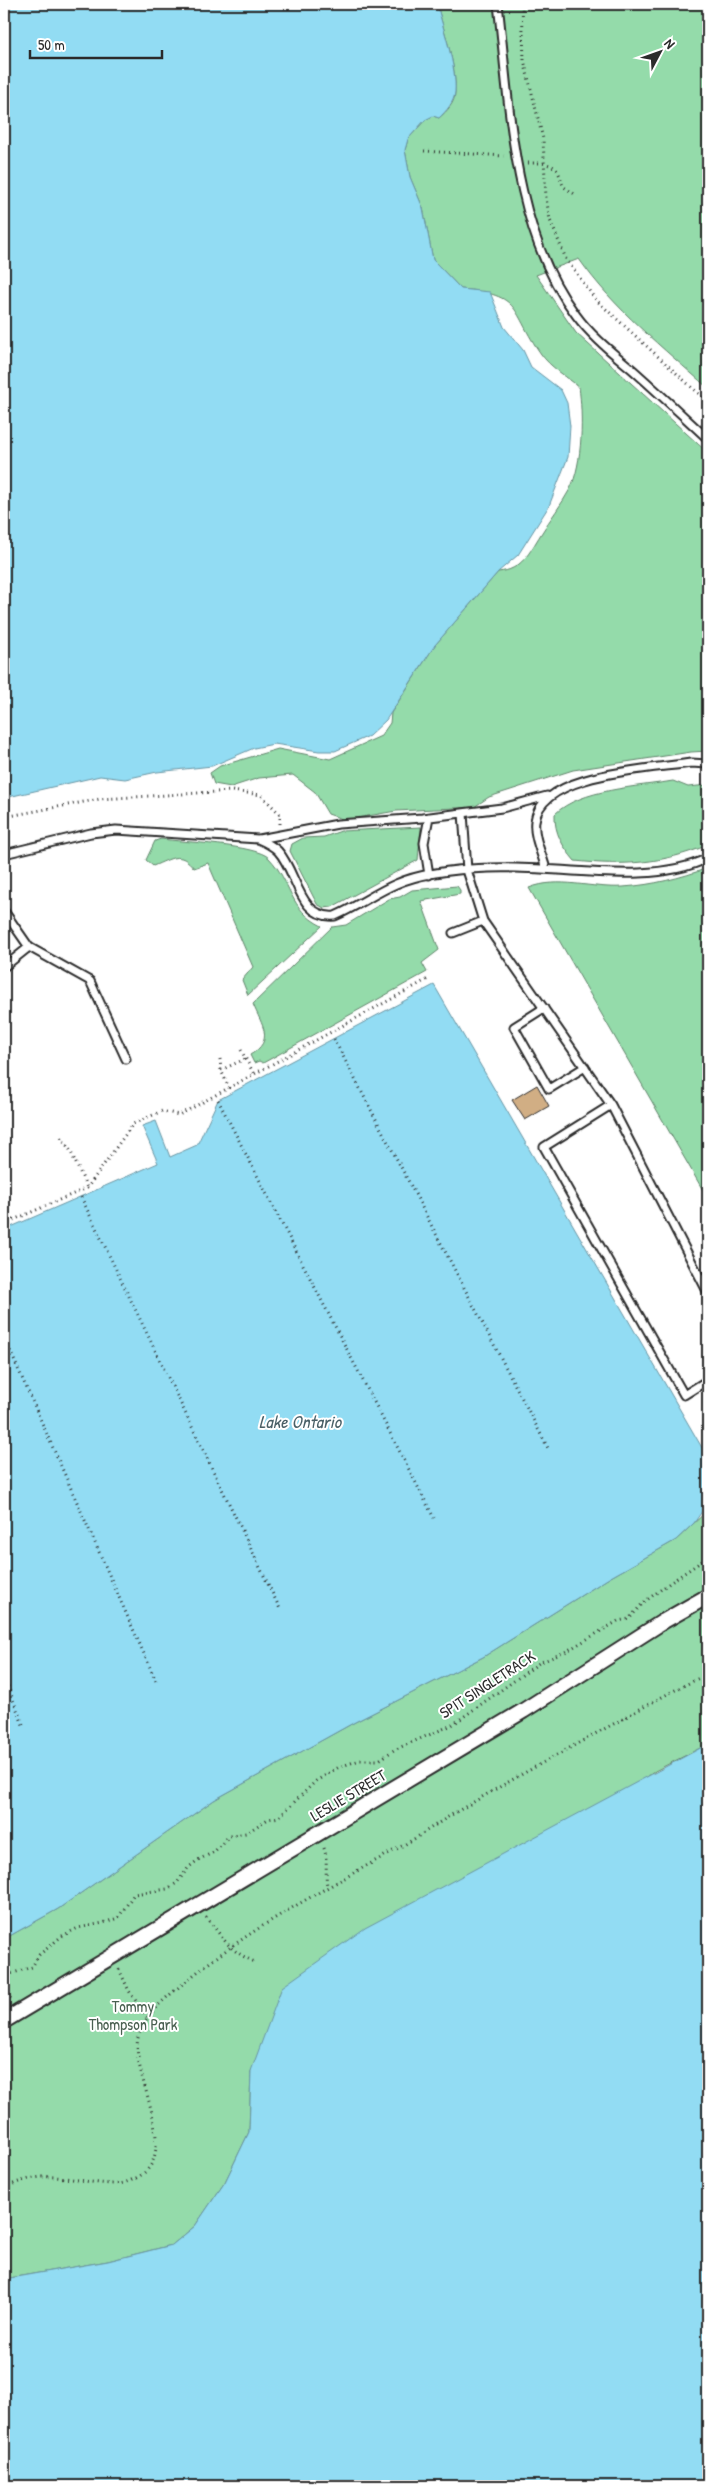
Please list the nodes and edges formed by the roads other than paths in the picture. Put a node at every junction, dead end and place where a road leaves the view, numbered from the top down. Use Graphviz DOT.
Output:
graph roads {
  1 [pos="498,4"];
  2 [pos="708,439"];
  3 [pos="708,764"];
  4 [pos="547,796"];
  5 [pos="463,813"];
  6 [pos="429,817"];
  7 [pos="258,839"];
  8 [pos="4,854"];
  9 [pos="708,858"];
  10 [pos="546,869"];
  11 [pos="467,870"];
  12 [pos="429,875"];
  13 [pos="4,910"];
  14 [pos="483,921"];
  15 [pos="453,933"];
  16 [pos="29,947"];
  17 [pos="4,967"];
  18 [pos="544,1008"];
  19 [pos="126,1059"];
  20 [pos="585,1067"];
  21 [pos="611,1106"];
  22 [pos="708,1293"];
  23 [pos="708,1380"];
  24 [pos="708,1596"];
  25 [pos="4,2021"];
  1 -- 2 [label="lane"];
  3 -- 4 [label="lane"];
  4 -- 5 [label="lane"];
  4 -- 10 [label="lane"];
  5 -- 6 [label="lane"];
  5 -- 11 [label="lane"];
  6 -- 7 [label="lane"];
  6 -- 12 [label="lane"];
  7 -- 8 [label="lane"];
  7 -- 12 [label="lane"];
  9 -- 10 [label="lane"];
  10 -- 11 [label="lane"];
  11 -- 12 [label="lane"];
  11 -- 14 [label="lane"];
  13 -- 16 [label="lane"];
  14 -- 15 [label="lane"];
  14 -- 18 [label="lane"];
  16 -- 17 [label="lane"];
  16 -- 19 [label="lane"];
  18 -- 20 [label="lane"];
  18 -- 20 [label="lane"];
  20 -- 21 [label="lane"];
  21 -- 22 [label="lane"];
  21 -- 23 [label="lane"];
  24 -- 25 [label="street, LESLIE STREET"];
}
